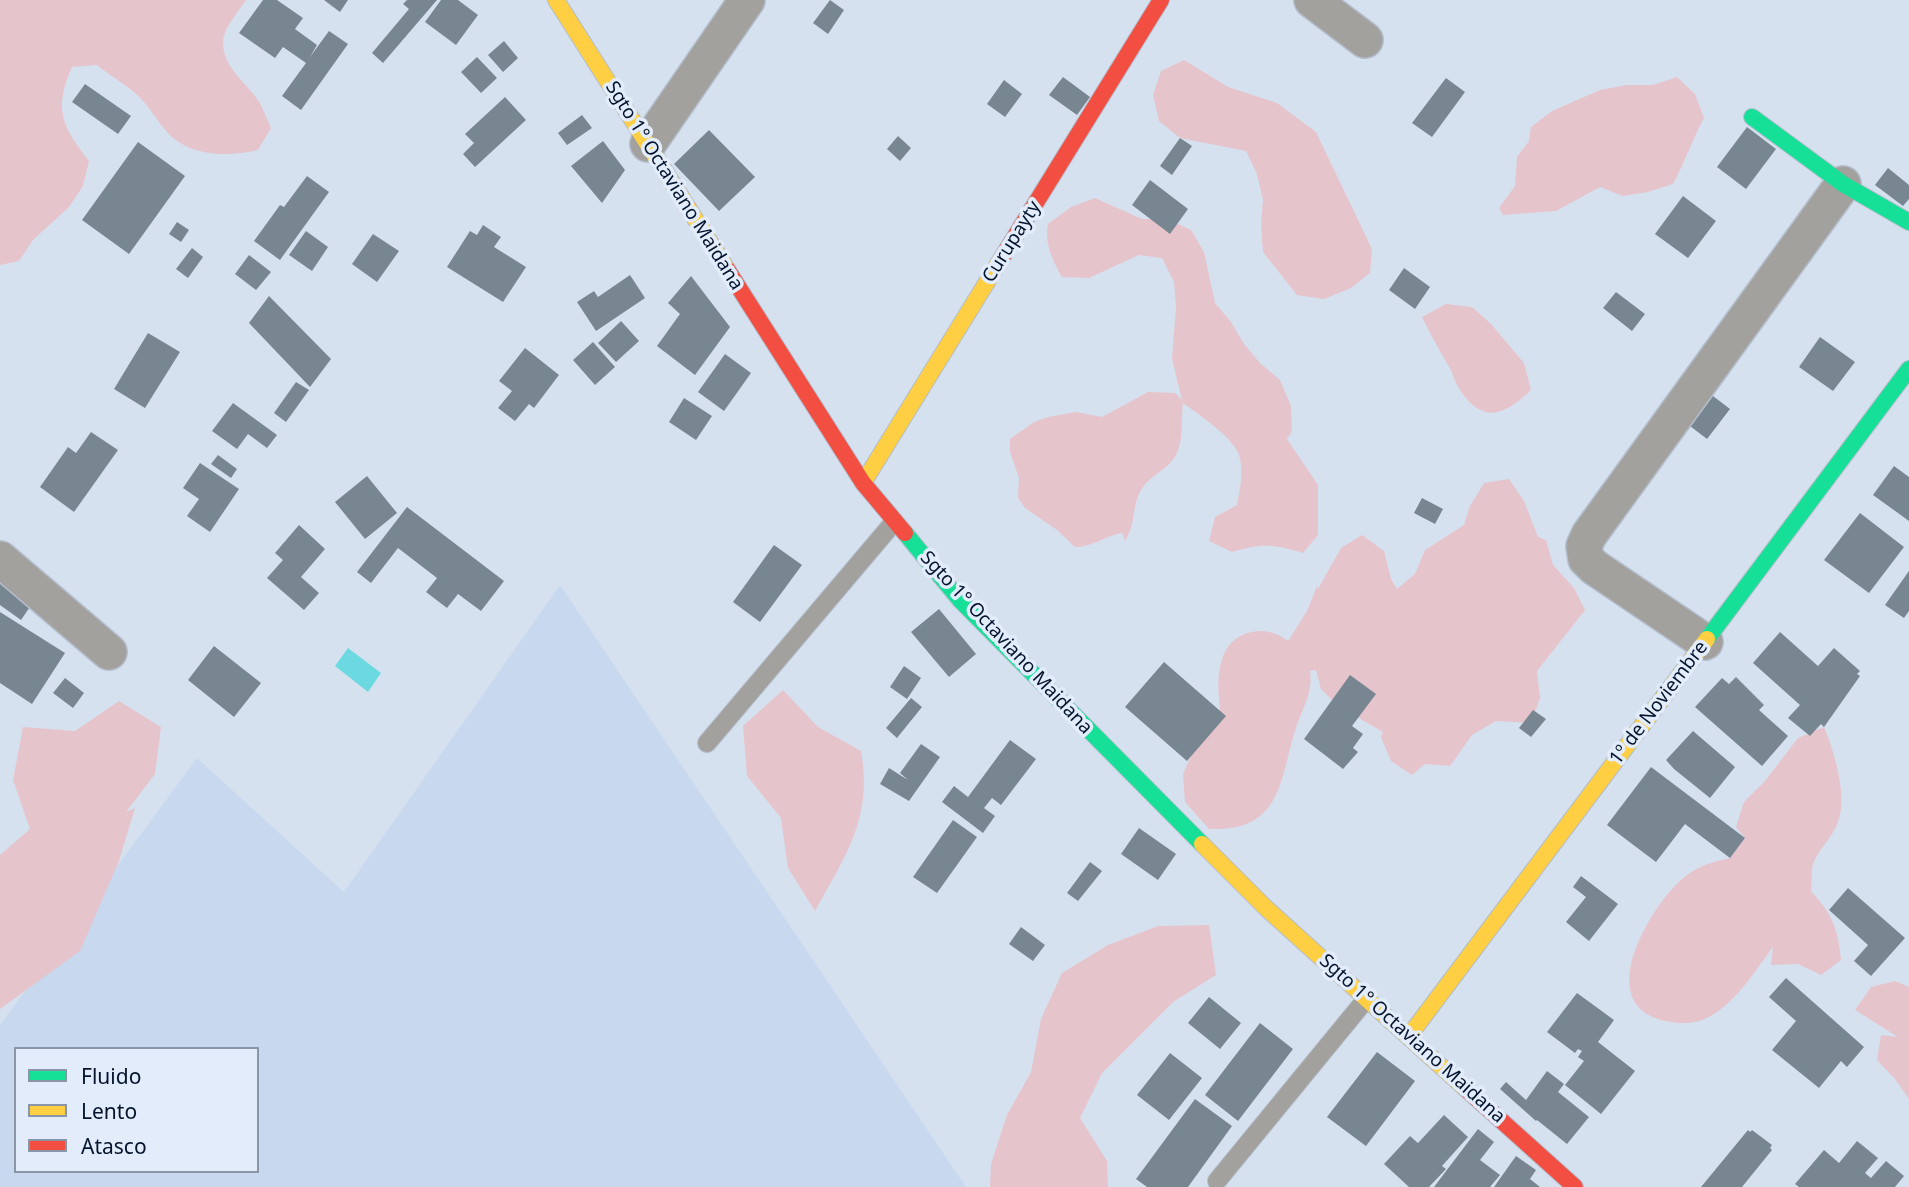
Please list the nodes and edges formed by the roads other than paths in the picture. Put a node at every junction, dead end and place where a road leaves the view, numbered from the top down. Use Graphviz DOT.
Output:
graph roads {
  1 [pos="556,0"];
  2 [pos="747,0"];
  3 [pos="1161,0"];
  4 [pos="1311,0"];
  5 [pos="1364,40"];
  6 [pos="1752,117"];
  7 [pos="648,144"];
  8 [pos="1843,184"];
  9 [pos="1909,222"];
  10 [pos="1909,369"];
  11 [pos="863,483"];
  12 [pos="894,522"];
  13 [pos="0,559"];
  14 [pos="1704,642"];
  15 [pos="109,652"];
  16 [pos="708,743"];
  17 [pos="1367,998"];
  18 [pos="1409,1036"];
  19 [pos="1217,1181"];
  20 [pos="1575,1187"];
  1 -- 7 [label="street, Sgto 1° Octaviano Maidana"];
  2 -- 7 [label="street"];
  3 -- 11 [label="street, Curupayty"];
  4 -- 5 [label="street"];
  6 -- 8 [label="street"];
  7 -- 11 [label="street, Sgto 1° Octaviano Maidana"];
  8 -- 9 [label="street"];
  8 -- 14 [label="street"];
  10 -- 14 [label="street, 1º de Noviembre"];
  11 -- 12 [label="street, Sgto 1° Octaviano Maidana"];
  12 -- 16 [label="lane"];
  12 -- 17 [label="street, Sgto 1° Octaviano Maidana"];
  13 -- 15 [label="street"];
  14 -- 18 [label="street, 1º de Noviembre"];
  17 -- 18 [label="street, Sgto 1° Octaviano Maidana"];
  17 -- 19 [label="lane"];
  18 -- 20 [label="street, Sgto 1° Octaviano Maidana"];
}
